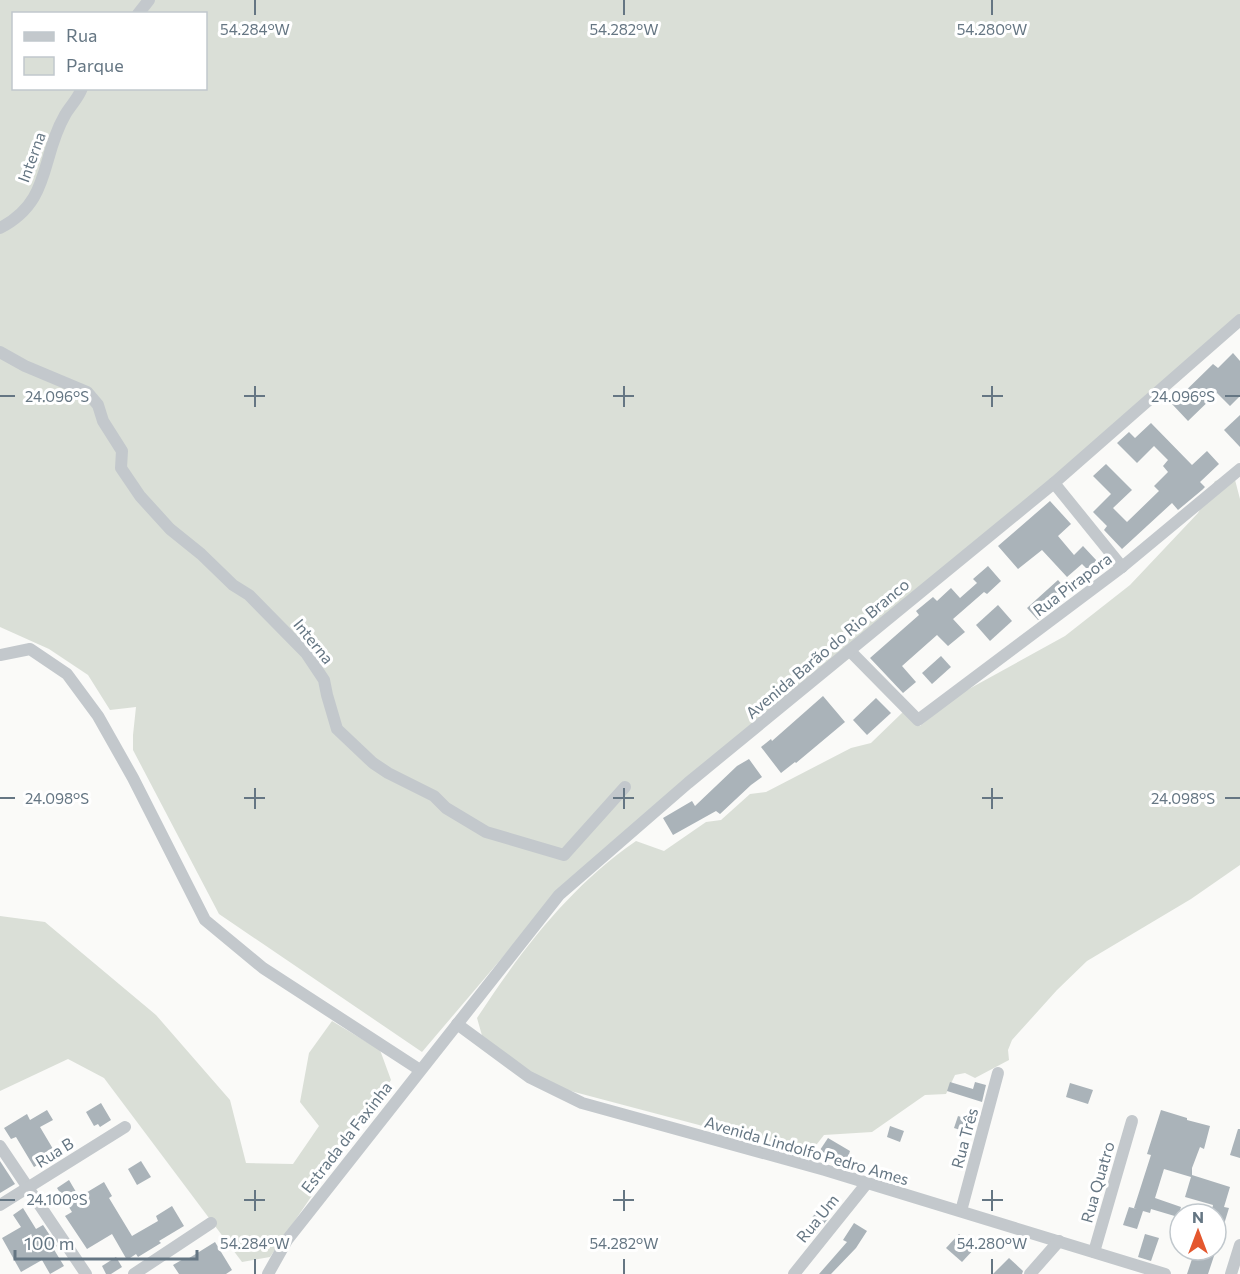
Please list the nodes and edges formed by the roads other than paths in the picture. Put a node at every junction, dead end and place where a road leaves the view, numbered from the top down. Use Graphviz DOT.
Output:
graph roads {
  1 [pos="149,0"];
  2 [pos="140,12"];
  3 [pos="81,90"];
  4 [pos="0,228"];
  5 [pos="1237,327"];
  6 [pos="0,352"];
  7 [pos="1240,470"];
  8 [pos="1054,483"];
  9 [pos="1122,567"];
  10 [pos="850,651"];
  11 [pos="0,655"];
  12 [pos="625,788"];
  13 [pos="457,1024"];
  14 [pos="420,1070"];
  15 [pos="998,1073"];
  16 [pos="1132,1121"];
  17 [pos="125,1127"];
  18 [pos="2,1149"];
  19 [pos="867,1183"];
  20 [pos="28,1188"];
  21 [pos="0,1205"];
  22 [pos="961,1211"];
  23 [pos="211,1223"];
  24 [pos="1059,1241"];
  25 [pos="1240,1245"];
  26 [pos="1094,1252"];
  27 [pos="1123,1269"];
  28 [pos="86,1274"];
  29 [pos="134,1274"];
  30 [pos="268,1274"];
  31 [pos="794,1274"];
  32 [pos="1030,1274"];
  33 [pos="1165,1274"];
  34 [pos="1230,1274"];
  1 -- 2 [label="street"];
  3 -- 4 [label="street, Interna"];
  5 -- 8 [label="street, Avenida Barão do Rio Branco"];
  6 -- 12 [label="street, Interna"];
  7 -- 9 [label="street, Rua Pirapora"];
  8 -- 9 [label="street"];
  8 -- 10 [label="street, Avenida Barão do Rio Branco"];
  9 -- 10 [label="street, Rua Pirapora"];
  10 -- 13 [label="street, Avenida Barão do Rio Branco"];
  11 -- 14 [label="street"];
  13 -- 14 [label="street, Estrada da Faxinha"];
  13 -- 19 [label="street, Avenida Lindolfo Pedro Ames"];
  14 -- 30 [label="street, Estrada da Faxinha"];
  15 -- 22 [label="street, Rua Três"];
  16 -- 26 [label="street, Rua Quatro"];
  17 -- 20 [label="street, Rua B"];
  18 -- 20 [label="street"];
  19 -- 22 [label="street, Avenida Lindolfo Pedro Ames"];
  19 -- 31 [label="street, Rua Um"];
  20 -- 21 [label="street, Rua B"];
  20 -- 28 [label="street"];
  22 -- 24 [label="street, Avenida Lindolfo Pedro Ames"];
  23 -- 29 [label="street"];
  24 -- 26 [label="street, Avenida Lindolfo Pedro Ames"];
  24 -- 32 [label="street"];
  25 -- 34 [label="street"];
  26 -- 27 [label="street, Avenida Lindolfo Pedro Ames"];
  27 -- 33 [label="street, Avenida Lindolfo Pedro Ames"];
}
